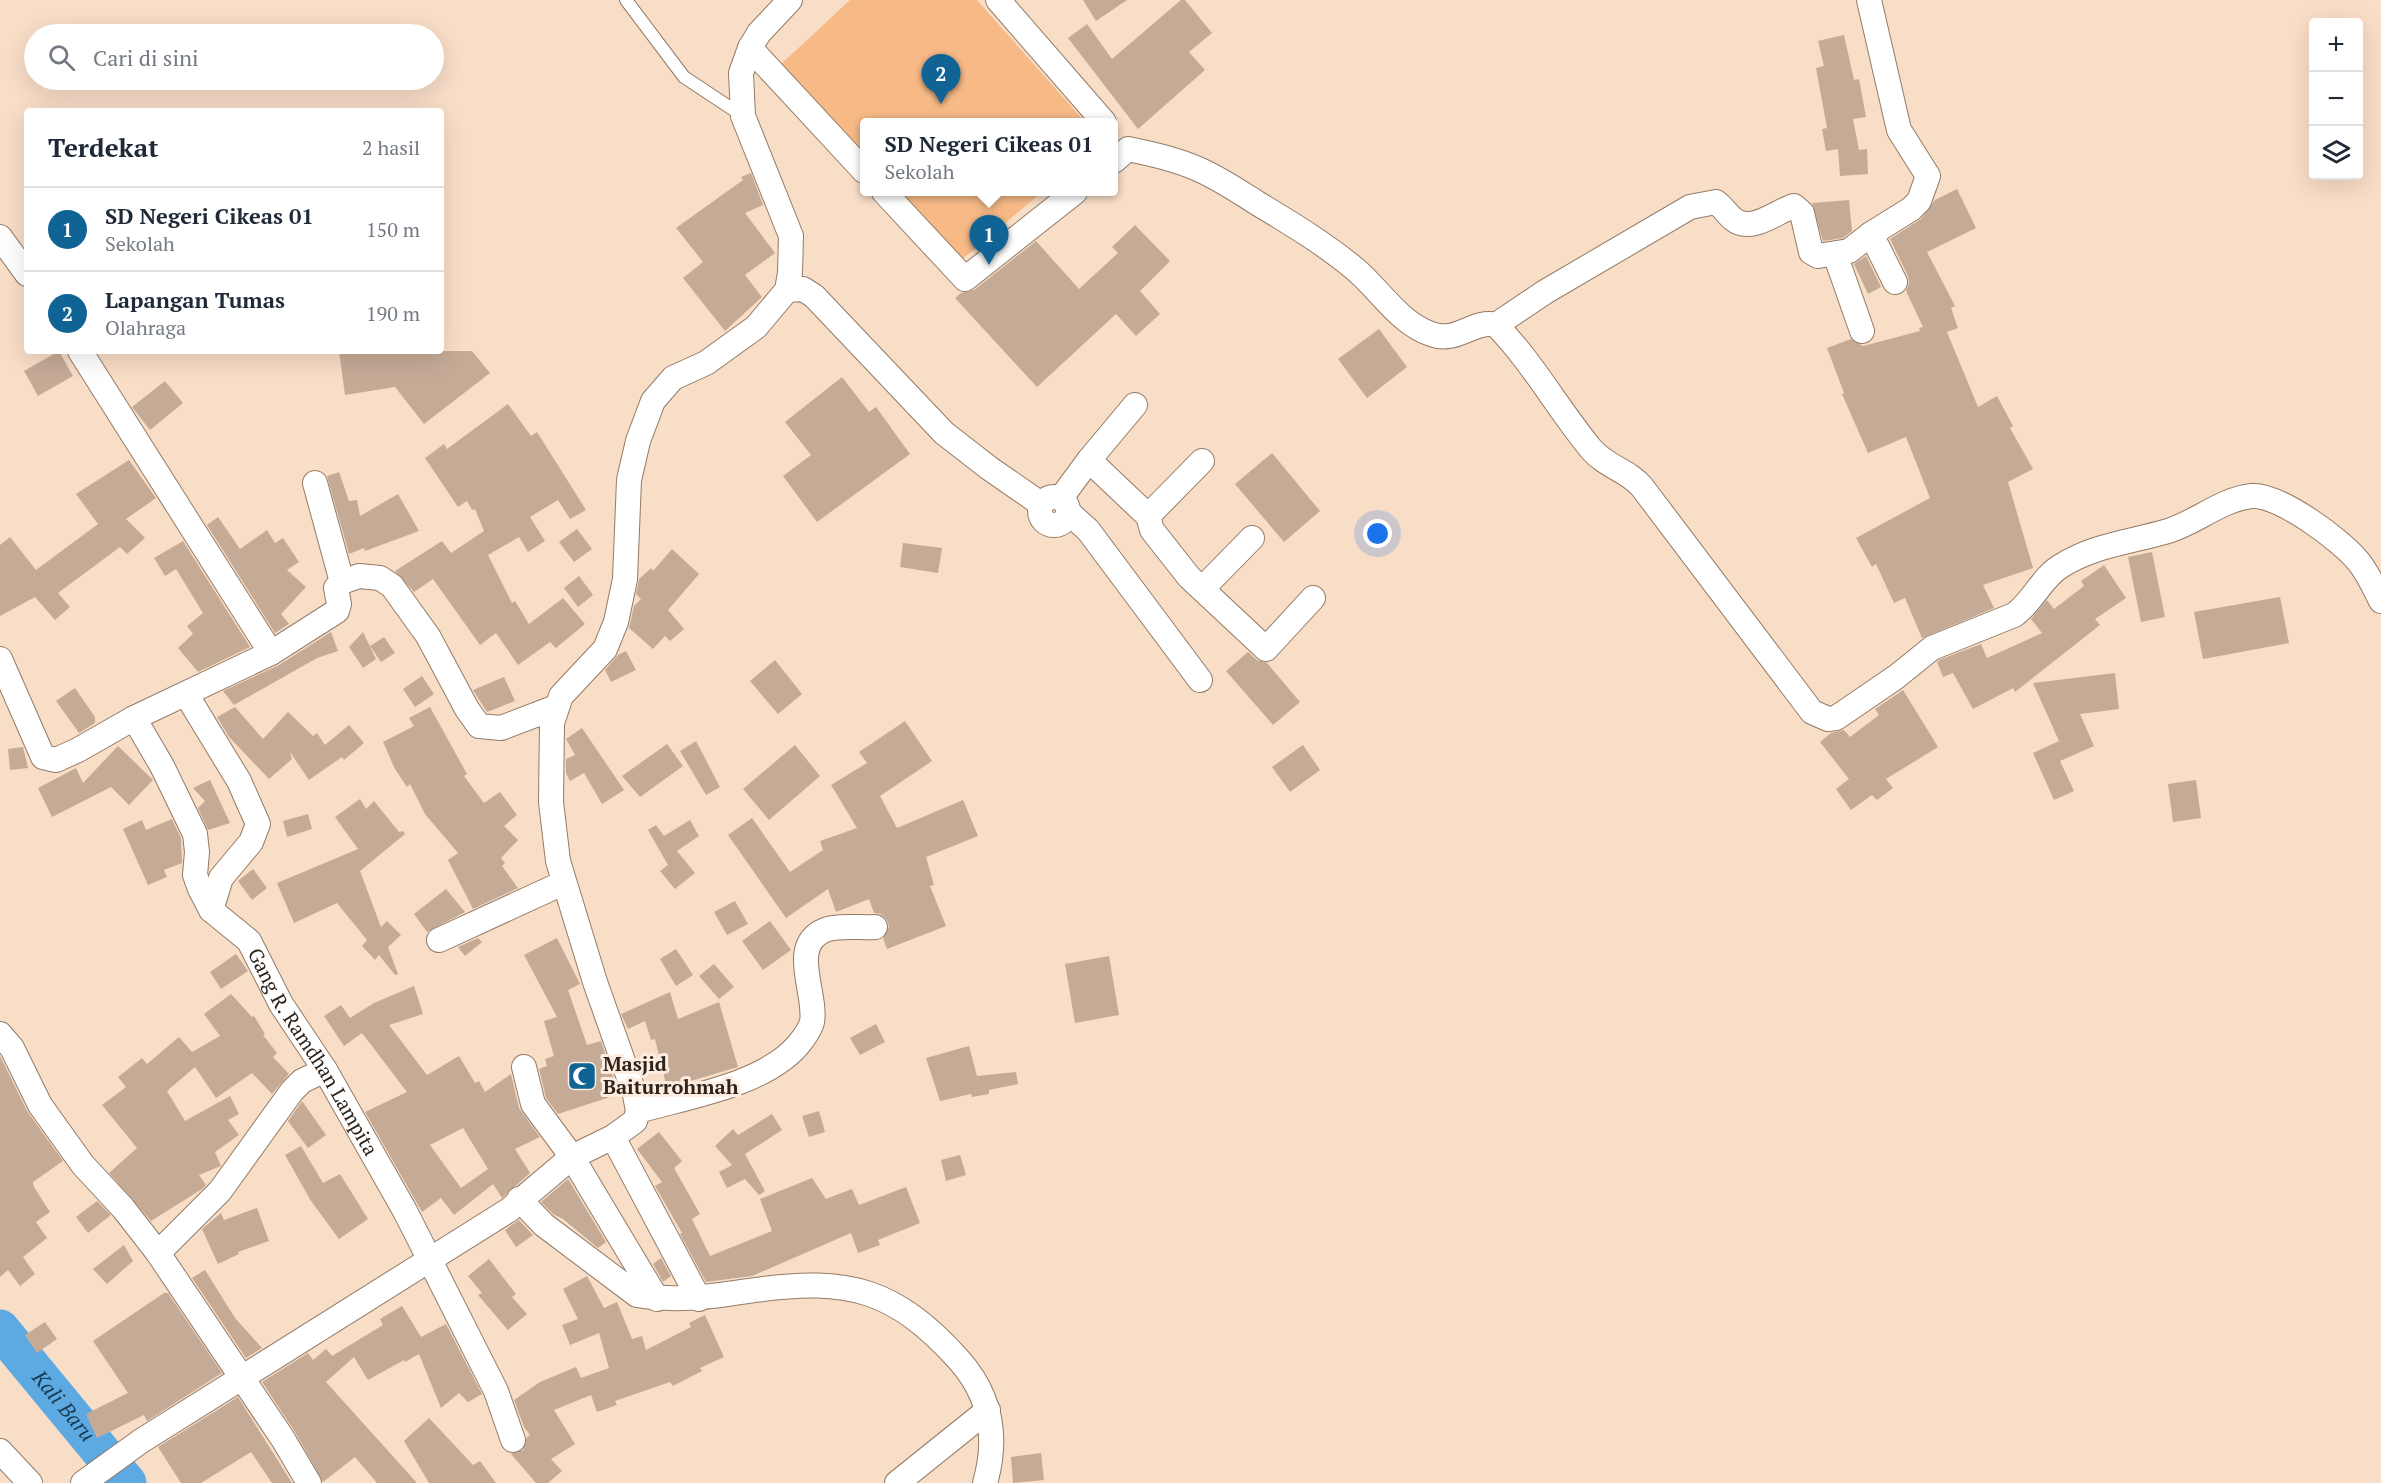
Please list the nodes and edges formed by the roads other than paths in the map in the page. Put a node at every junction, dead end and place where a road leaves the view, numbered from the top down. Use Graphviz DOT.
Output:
graph roads {
  1 [pos="626,0"];
  2 [pos="790,0"];
  3 [pos="998,0"];
  4 [pos="1869,0"];
  5 [pos="750,48"];
  6 [pos="743,116"];
  7 [pos="1100,118"];
  8 [pos="1118,148"];
  9 [pos="860,167"];
  10 [pos="888,196"];
  11 [pos="1070,196"];
  12 [pos="1871,234"];
  13 [pos="0,237"];
  14 [pos="1835,254"];
  15 [pos="24,270"];
  16 [pos="1895,282"];
  17 [pos="787,290"];
  18 [pos="1496,325"];
  19 [pos="1862,331"];
  20 [pos="82,354"];
  21 [pos="1135,405"];
  22 [pos="1089,460"];
  23 [pos="1202,461"];
  24 [pos="315,483"];
  25 [pos="1057,504"];
  26 [pos="1148,516"];
  27 [pos="1252,538"];
  28 [pos="342,582"];
  29 [pos="1203,588"];
  30 [pos="1313,598"];
  31 [pos="2381,601"];
  32 [pos="271,653"];
  33 [pos="0,659"];
  34 [pos="1200,680"];
  35 [pos="186,694"];
  36 [pos="556,707"];
  37 [pos="134,718"];
  38 [pos="563,883"];
  39 [pos="211,910"];
  40 [pos="875,927"];
  41 [pos="439,940"];
  42 [pos="0,1034"];
  43 [pos="524,1067"];
  44 [pos="326,1070"];
  45 [pos="638,1111"];
  46 [pos="613,1137"];
  47 [pos="572,1157"];
  48 [pos="519,1199"];
  49 [pos="158,1253"];
  50 [pos="431,1258"];
  51 [pos="657,1299"];
  52 [pos="699,1299"];
  53 [pos="240,1378"];
  54 [pos="988,1410"];
  55 [pos="513,1440"];
  56 [pos="0,1451"];
  57 [pos="30,1483"];
  58 [pos="83,1483"];
  59 [pos="309,1483"];
  60 [pos="897,1483"];
  61 [pos="985,1483"];
  1 -- 6 [label="lane"];
  2 -- 5 [label="street"];
  3 -- 7 [label="street"];
  4 -- 12 [label="street"];
  5 -- 6 [label="street"];
  5 -- 9 [label="street"];
  6 -- 17 [label="street"];
  8 -- 18 [label="street"];
  10 -- 11 [label="street"];
  12 -- 14 [label="street"];
  12 -- 16 [label="street"];
  13 -- 15 [label="street"];
  14 -- 18 [label="street"];
  14 -- 19 [label="street"];
  17 -- 25 [label="street"];
  17 -- 36 [label="street"];
  18 -- 31 [label="street"];
  20 -- 32 [label="street"];
  21 -- 22 [label="street"];
  22 -- 25 [label="street"];
  22 -- 26 [label="street"];
  23 -- 26 [label="street"];
  24 -- 28 [label="street"];
  25 -- 34 [label="street"];
  26 -- 29 [label="street"];
  27 -- 29 [label="street"];
  28 -- 32 [label="street"];
  28 -- 36 [label="street"];
  29 -- 30 [label="street"];
  32 -- 35 [label="street"];
  33 -- 37 [label="street"];
  35 -- 37 [label="street"];
  35 -- 39 [label="street"];
  36 -- 38 [label="street"];
  37 -- 39 [label="street, Gang R. Ramdhan Lampita"];
  38 -- 41 [label="street"];
  38 -- 45 [label="street"];
  39 -- 44 [label="street, Gang R. Ramdhan Lampita"];
  40 -- 45 [label="street"];
  42 -- 49 [label="street"];
  43 -- 47 [label="street"];
  44 -- 49 [label="street"];
  44 -- 50 [label="street, Gang R. Ramdhan Lampita"];
  45 -- 46 [label="street"];
  46 -- 47 [label="street"];
  46 -- 52 [label="street"];
  47 -- 48 [label="street"];
  47 -- 51 [label="street"];
  48 -- 50 [label="street"];
  48 -- 51 [label="street"];
  49 -- 53 [label="street"];
  50 -- 53 [label="street"];
  50 -- 55 [label="street, Gang R. Ramdhan Lampita"];
  51 -- 52 [label="street"];
  52 -- 54 [label="street"];
  53 -- 58 [label="street"];
  53 -- 59 [label="street"];
  54 -- 60 [label="street"];
  54 -- 61 [label="street"];
  56 -- 57 [label="street"];
}
